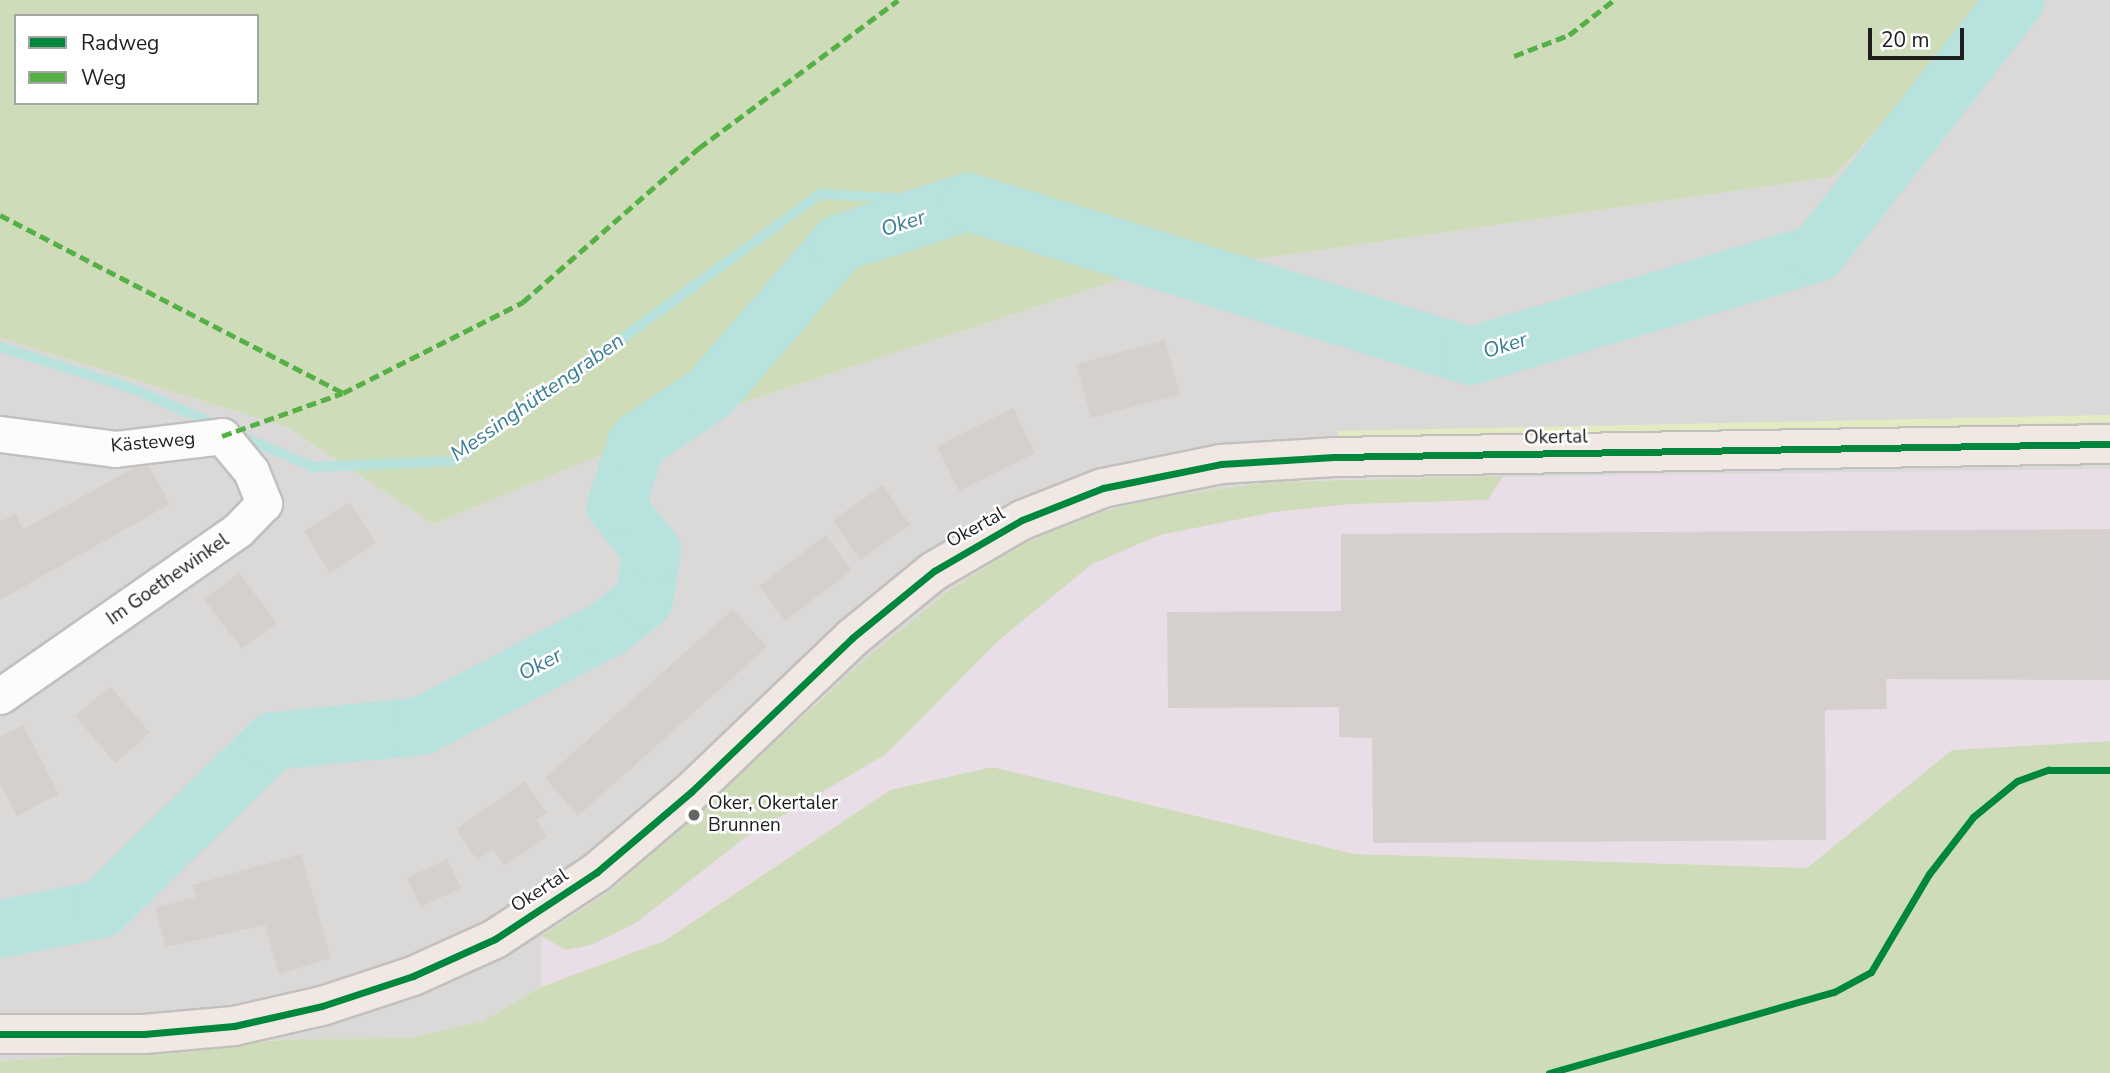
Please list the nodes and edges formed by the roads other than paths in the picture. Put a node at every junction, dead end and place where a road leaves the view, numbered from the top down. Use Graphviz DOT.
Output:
graph roads {
  1 [pos="0,434"];
  2 [pos="222,436"];
  3 [pos="2110,444"];
  4 [pos="0,696"];
  5 [pos="0,1034"];
  1 -- 2 [label="street, Kästeweg"];
  2 -- 4 [label="street, Im Goethewinkel"];
  3 -- 5 [label="main road, Okertal"];
}
